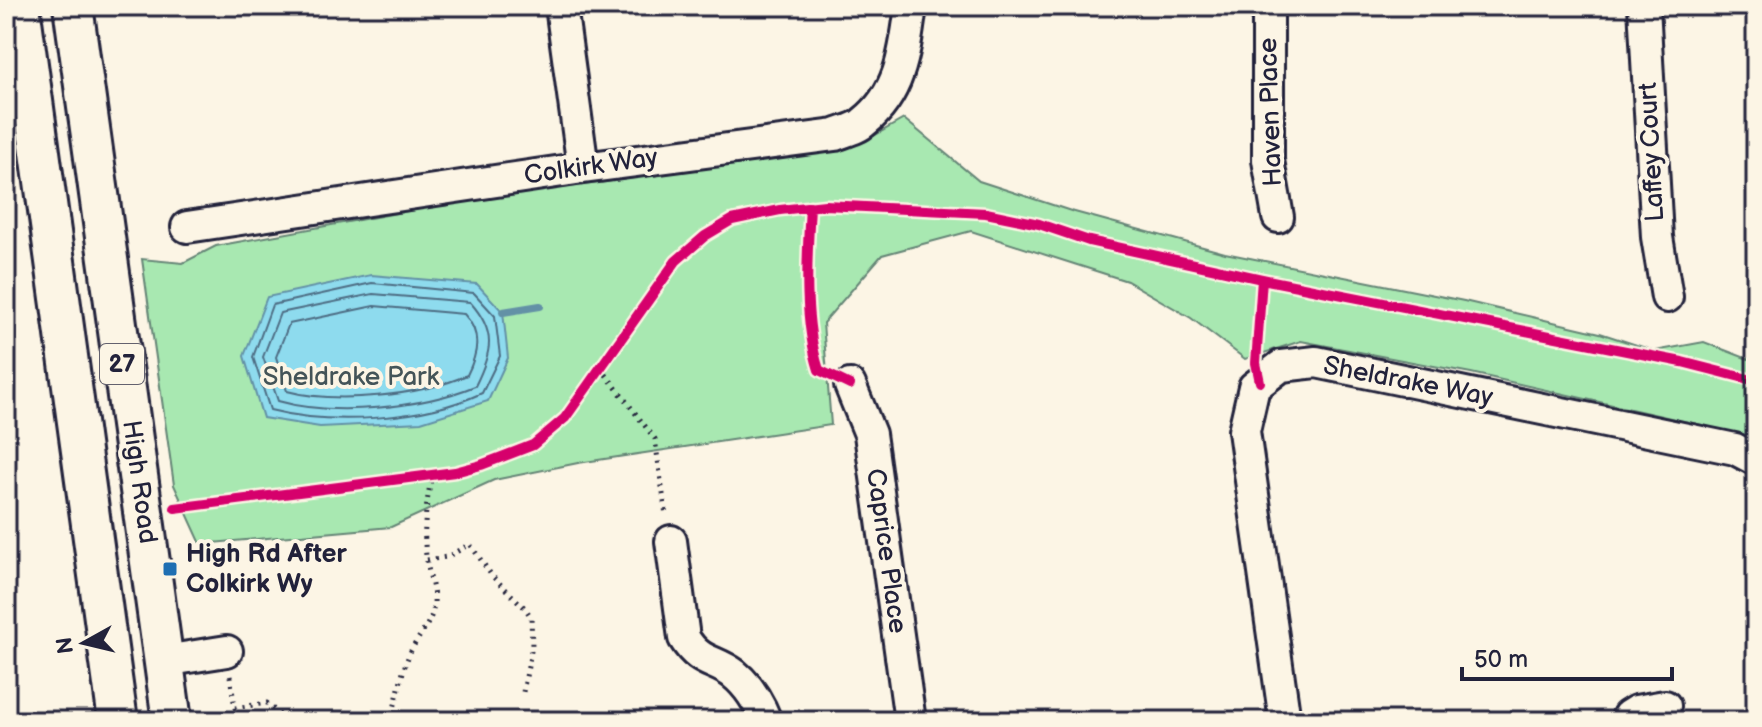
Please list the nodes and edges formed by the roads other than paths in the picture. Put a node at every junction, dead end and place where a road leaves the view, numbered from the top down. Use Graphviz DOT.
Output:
graph roads {
  1 [pos="20,6"];
  2 [pos="73,6"];
  3 [pos="561,6"];
  4 [pos="911,6"];
  5 [pos="1268,6"];
  6 [pos="1644,6"];
  7 [pos="583,168"];
  8 [pos="1278,217"];
  9 [pos="187,227"];
  10 [pos="1667,297"];
  11 [pos="850,385"];
  12 [pos="1756,460"];
  13 [pos="671,541"];
  14 [pos="227,651"];
  15 [pos="164,661"];
  16 [pos="1665,706"];
  17 [pos="118,721"];
  18 [pos="172,721"];
  19 [pos="766,721"];
  20 [pos="910,721"];
  21 [pos="1285,721"];
  22 [pos="1626,721"];
  1 -- 17 [label="main road, High Road / 27"];
  2 -- 15 [label="main road, High Road / 27"];
  3 -- 7 [label="street"];
  4 -- 7 [label="street, Colkirk Way"];
  5 -- 8 [label="street, Haven Place"];
  6 -- 10 [label="street, Laffey Court"];
  7 -- 9 [label="street, Colkirk Way"];
  11 -- 20 [label="street, Caprice Place"];
  12 -- 21 [label="street, Sheldrake Way"];
  13 -- 19 [label="street"];
  14 -- 15 [label="street"];
  15 -- 18 [label="main road, High Road / 27"];
  16 -- 22 [label="street"];
}
